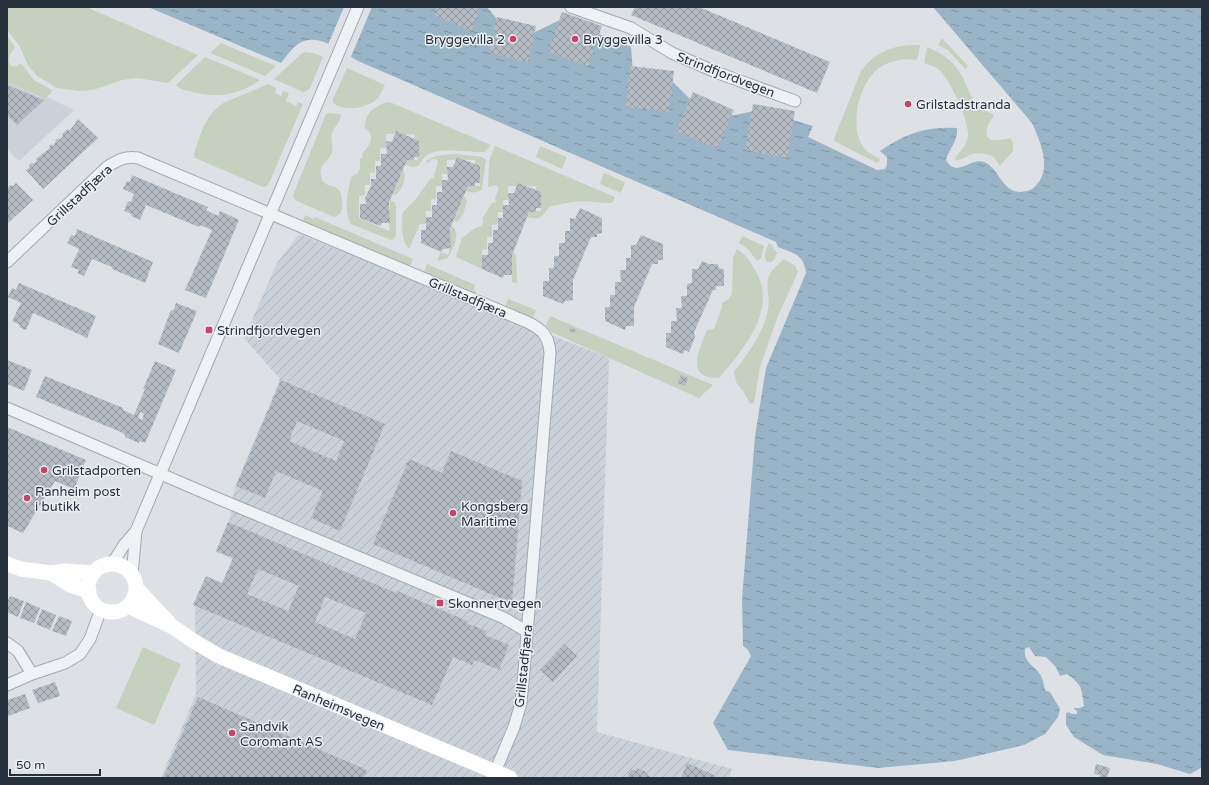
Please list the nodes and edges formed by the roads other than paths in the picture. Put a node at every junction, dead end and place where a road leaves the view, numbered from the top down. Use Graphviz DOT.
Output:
graph roads {
  1 [pos="358,7"];
  2 [pos="570,7"];
  3 [pos="795,101"];
  4 [pos="271,214"];
  5 [pos="7,262"];
  6 [pos="7,408"];
  7 [pos="161,473"];
  8 [pos="136,531"];
  9 [pos="7,564"];
  10 [pos="112,564"];
  11 [pos="51,573"];
  12 [pos="94,573"];
  13 [pos="134,582"];
  14 [pos="88,591"];
  15 [pos="128,606"];
  16 [pos="101,609"];
  17 [pos="173,627"];
  18 [pos="526,631"];
  19 [pos="7,643"];
  20 [pos="32,674"];
  21 [pos="7,686"];
  22 [pos="495,772"];
  23 [pos="510,778"];
  1 -- 4 [label="street"];
  2 -- 3 [label="street, Strindfjordvegen"];
  4 -- 5 [label="street, Grillstadfjæra"];
  4 -- 7 [label="street"];
  4 -- 18 [label="street, Grillstadfjæra"];
  6 -- 7 [label="street"];
  7 -- 8 [label="street"];
  7 -- 18 [label="street"];
  8 -- 10 [label="street"];
  8 -- 13 [label="street"];
  9 -- 11 [label="street"];
  10 -- 12 [label="street"];
  10 -- 13 [label="street"];
  11 -- 12 [label="street"];
  11 -- 14 [label="street"];
  12 -- 14 [label="street"];
  13 -- 15 [label="street"];
  13 -- 17 [label="street, Ranheimsvegen"];
  14 -- 16 [label="street"];
  15 -- 16 [label="street"];
  15 -- 17 [label="street, Ranheimsvegen"];
  16 -- 20 [label="street"];
  17 -- 22 [label="street, Ranheimsvegen"];
  18 -- 22 [label="street, Grillstadfjæra"];
  19 -- 20 [label="street"];
  20 -- 21 [label="street"];
  22 -- 23 [label="street, Ranheimsvegen"];
}
